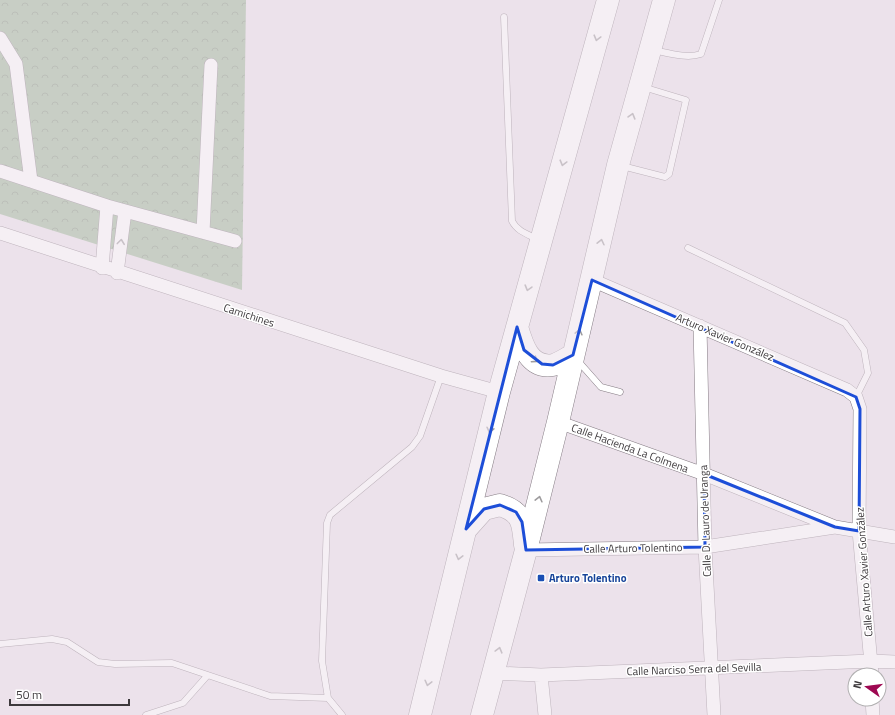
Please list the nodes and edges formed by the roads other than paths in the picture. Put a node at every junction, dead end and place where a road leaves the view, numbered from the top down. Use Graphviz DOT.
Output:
graph roads {
  1 [pos="608,0"];
  2 [pos="664,0"];
  3 [pos="719,0"];
  4 [pos="504,17"];
  5 [pos="0,38"];
  6 [pos="650,50"];
  7 [pos="212,65"];
  8 [pos="640,87"];
  9 [pos="618,166"];
  10 [pos="0,171"];
  11 [pos="30,181"];
  12 [pos="107,206"];
  13 [pos="125,211"];
  14 [pos="203,232"];
  15 [pos="0,233"];
  16 [pos="236,241"];
  17 [pos="542,241"];
  18 [pos="688,248"];
  19 [pos="102,268"];
  20 [pos="118,272"];
  21 [pos="592,280"];
  22 [pos="700,326"];
  23 [pos="517,327"];
  24 [pos="573,355"];
  25 [pos="441,376"];
  26 [pos="499,392"];
  27 [pos="620,392"];
  28 [pos="856,397"];
  29 [pos="558,422"];
  30 [pos="704,474"];
  31 [pos="835,527"];
  32 [pos="466,529"];
  33 [pos="859,531"];
  34 [pos="895,537"];
  35 [pos="706,547"];
  36 [pos="526,550"];
  37 [pos="0,644"];
  38 [pos="871,661"];
  39 [pos="895,662"];
  40 [pos="871,667"];
  41 [pos="712,668"];
  42 [pos="493,673"];
  43 [pos="541,675"];
  44 [pos="207,676"];
  45 [pos="328,698"];
  46 [pos="146,715"];
  47 [pos="342,715"];
  48 [pos="420,715"];
  49 [pos="482,715"];
  50 [pos="545,715"];
  51 [pos="714,715"];
  1 -- 17 [label="highway, one-way"];
  2 -- 6 [label="highway"];
  3 -- 6 [label="lane"];
  4 -- 17 [label="lane"];
  5 -- 11 [label="street"];
  6 -- 8 [label="highway"];
  7 -- 14 [label="street"];
  9 -- 8 [label="highway, one-way"];
  8 -- 9 [label="lane"];
  21 -- 9 [label="highway, one-way"];
  10 -- 11 [label="street"];
  11 -- 12 [label="street"];
  12 -- 13 [label="street"];
  12 -- 19 [label="street"];
  13 -- 14 [label="street"];
  20 -- 13 [label="street, one-way"];
  14 -- 16 [label="street"];
  15 -- 19 [label="street, Camichines"];
  17 -- 23 [label="highway, one-way"];
  18 -- 28 [label="lane"];
  19 -- 20 [label="street, Camichines"];
  20 -- 25 [label="street, Camichines"];
  21 -- 22 [label="street, Arturo Xavier González"];
  24 -- 21 [label="highway, one-way"];
  22 -- 28 [label="street, Arturo Xavier González"];
  22 -- 30 [label="street, Calle D. Lauro de Uranga"];
  23 -- 24 [label="highway, one-way"];
  23 -- 26 [label="highway"];
  24 -- 27 [label="lane"];
  24 -- 29 [label="highway"];
  25 -- 26 [label="street, Camichines"];
  25 -- 45 [label="lane"];
  26 -- 32 [label="highway, one-way"];
  28 -- 33 [label="street, Calle Arturo Xavier González"];
  29 -- 30 [label="street, Calle Hacienda La Colmena"];
  36 -- 29 [label="highway, one-way"];
  30 -- 31 [label="street, Calle Hacienda La Colmena"];
  30 -- 35 [label="street, Calle D. Lauro de Uranga"];
  31 -- 33 [label="street"];
  31 -- 35 [label="street, Calle Arturo Tolentino"];
  32 -- 36 [label="highway"];
  32 -- 48 [label="highway, one-way"];
  33 -- 34 [label="street"];
  33 -- 38 [label="street, Calle Arturo Xavier González"];
  35 -- 36 [label="street, Calle Arturo Tolentino"];
  35 -- 41 [label="street, Calle D. Lauro de Uranga"];
  42 -- 36 [label="highway, one-way"];
  37 -- 44 [label="lane"];
  38 -- 39 [label="street, Calle Narciso Serra del Sevilla"];
  38 -- 40 [label="street, Calle Arturo Xavier González"];
  38 -- 41 [label="street, Calle Narciso Serra del Sevilla"];
  41 -- 43 [label="street, Calle Narciso Serra del Sevilla"];
  41 -- 51 [label="street, Calle D. Lauro de Uranga"];
  42 -- 43 [label="street, Calle Narciso Serra del Sevilla"];
  42 -- 49 [label="highway"];
  43 -- 50 [label="street"];
  44 -- 45 [label="lane"];
  44 -- 46 [label="lane"];
  45 -- 47 [label="lane"];
}
